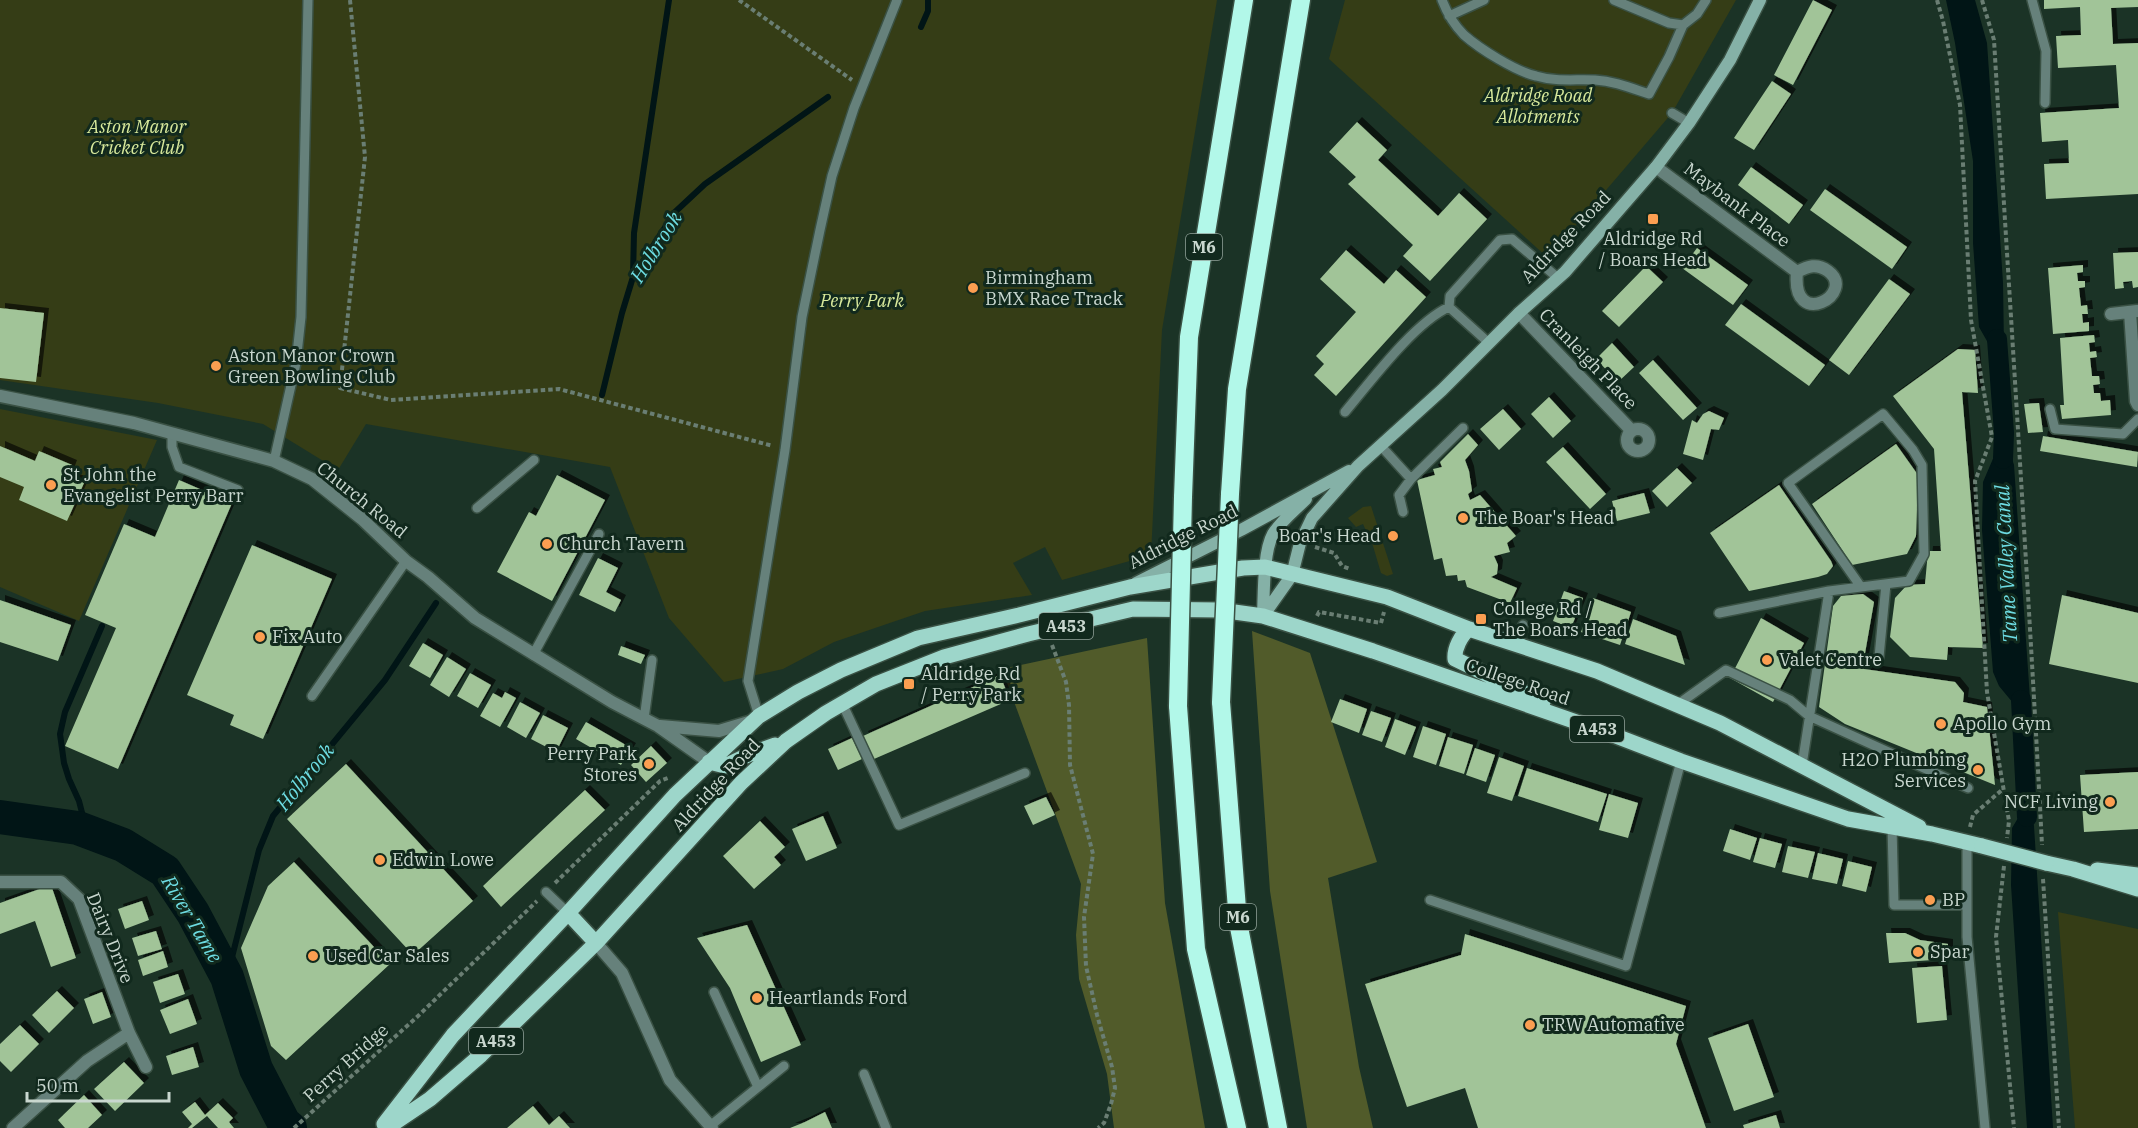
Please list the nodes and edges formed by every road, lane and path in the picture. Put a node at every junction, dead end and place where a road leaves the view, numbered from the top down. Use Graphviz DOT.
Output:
graph roads {
  1 [pos="309,0"];
  2 [pos="350,0"];
  3 [pos="739,0"];
  4 [pos="897,0"];
  5 [pos="1244,0"];
  6 [pos="1301,0"];
  7 [pos="1442,0"];
  8 [pos="1484,0"];
  9 [pos="1614,0"];
  10 [pos="1706,0"];
  11 [pos="1760,0"];
  12 [pos="1937,0"];
  13 [pos="1982,0"];
  14 [pos="2032,0"];
  15 [pos="1449,16"];
  16 [pos="1683,25"];
  17 [pos="862,87"];
  18 [pos="2046,103"];
  19 [pos="1672,113"];
  20 [pos="1689,123"];
  21 [pos="1656,167"];
  22 [pos="1797,272"];
  23 [pos="1558,278"];
  24 [pos="1449,307"];
  25 [pos="1519,312"];
  26 [pos="2134,312"];
  27 [pos="2111,314"];
  28 [pos="1489,343"];
  29 [pos="0,396"];
  30 [pos="2138,405"];
  31 [pos="2050,409"];
  32 [pos="1345,411"];
  33 [pos="2138,419"];
  34 [pos="1463,428"];
  35 [pos="1631,430"];
  36 [pos="172,433"];
  37 [pos="1380,445"];
  38 [pos="785,450"];
  39 [pos="534,460"];
  40 [pos="274,461"];
  41 [pos="1358,466"];
  42 [pos="1411,480"];
  43 [pos="1317,488"];
  44 [pos="238,490"];
  45 [pos="477,508"];
  46 [pos="1403,512"];
  47 [pos="599,534"];
  48 [pos="406,561"];
  49 [pos="1265,567"];
  50 [pos="1292,575"];
  51 [pos="1887,584"];
  52 [pos="1130,587"];
  53 [pos="1861,587"];
  54 [pos="1829,591"];
  55 [pos="1719,613"];
  56 [pos="1263,616"];
  57 [pos="1523,625"];
  58 [pos="1469,629"];
  59 [pos="1046,631"];
  60 [pos="1515,643"];
  61 [pos="533,655"];
  62 [pos="1879,657"];
  63 [pos="652,660"];
  64 [pos="312,696"];
  65 [pos="842,703"];
  66 [pos="1677,705"];
  67 [pos="1809,716"];
  68 [pos="756,718"];
  69 [pos="644,719"];
  70 [pos="658,726"];
  71 [pos="1608,733"];
  72 [pos="786,741"];
  73 [pos="1681,761"];
  74 [pos="709,762"];
  75 [pos="1802,765"];
  76 [pos="1025,773"];
  77 [pos="1968,788"];
  78 [pos="2003,788"];
  79 [pos="1892,827"];
  80 [pos="1932,834"];
  81 [pos="1974,844"];
  82 [pos="2006,844"];
  83 [pos="2042,846"];
  84 [pos="2005,856"];
  85 [pos="2044,866"];
  86 [pos="2073,869"];
  87 [pos="2138,869"];
  88 [pos="2114,871"];
  89 [pos="2138,875"];
  90 [pos="0,882"];
  91 [pos="2138,889"];
  92 [pos="546,892"];
  93 [pos="1430,900"];
  94 [pos="1967,905"];
  95 [pos="568,914"];
  96 [pos="596,943"];
  97 [pos="714,992"];
  98 [pos="417,1017"];
  99 [pos="129,1033"];
  100 [pos="784,1066"];
  101 [pos="147,1067"];
  102 [pos="864,1074"];
  103 [pos="758,1087"];
  104 [pos="711,1127"];
  105 [pos="13,1128"];
  106 [pos="294,1128"];
  107 [pos="382,1128"];
  108 [pos="387,1128"];
  109 [pos="886,1128"];
  110 [pos="1098,1128"];
  111 [pos="1237,1128"];
  112 [pos="1278,1128"];
  113 [pos="1985,1128"];
  114 [pos="2014,1128"];
  115 [pos="2059,1128"];
  1 -- 40 [label="lane"];
  2 -- 38 [label="path"];
  3 -- 17 [label="path"];
  4 -- 17 [label="lane"];
  5 -- 111 [label="highway, M6, bridge"];
  6 -- 112 [label="highway, M6, bridge"];
  7 -- 15 [label="lane"];
  8 -- 15 [label="lane"];
  9 -- 16 [label="lane"];
  10 -- 16 [label="lane"];
  11 -- 20 [label="street, Aldridge Road"];
  12 -- 78 [label="path"];
  13 -- 83 [label="path"];
  14 -- 18 [label="lane"];
  15 -- 16 [label="lane"];
  17 -- 38 [label="lane"];
  19 -- 20 [label="lane"];
  20 -- 21 [label="street, Aldridge Road"];
  21 -- 22 [label="street, Maybank Place"];
  21 -- 23 [label="street, Aldridge Road"];
  23 -- 24 [label="lane"];
  23 -- 25 [label="street, Aldridge Road"];
  24 -- 28 [label="lane"];
  24 -- 32 [label="lane"];
  25 -- 28 [label="street, Aldridge Road"];
  25 -- 35 [label="street, Cranleigh Place"];
  26 -- 27 [label="street"];
  26 -- 30 [label="street"];
  28 -- 37 [label="street, Aldridge Road"];
  29 -- 36 [label="street, Church Road"];
  31 -- 33 [label="lane"];
  34 -- 42 [label="lane"];
  36 -- 40 [label="street, Church Road"];
  36 -- 44 [label="lane"];
  37 -- 41 [label="street, Aldridge Road"];
  37 -- 42 [label="lane"];
  38 -- 68 [label="lane"];
  39 -- 45 [label="lane"];
  40 -- 48 [label="street, Church Road"];
  41 -- 43 [label="street, Aldridge Road"];
  41 -- 50 [label="street, Aldridge Road"];
  42 -- 46 [label="lane"];
  43 -- 49 [label="street, Aldridge Road"];
  43 -- 52 [label="street, Aldridge Road"];
  47 -- 61 [label="lane"];
  48 -- 61 [label="street, Church Road"];
  48 -- 64 [label="lane"];
  49 -- 50 [label="main road, Aldridge Road / A453"];
  49 -- 52 [label="main road, Aldridge Road / A453"];
  49 -- 56 [label="street, Aldridge Road"];
  50 -- 56 [label="street, Aldridge Road"];
  50 -- 58 [label="main road, College Road / A453"];
  51 -- 53 [label="lane"];
  51 -- 53 [label="lane"];
  51 -- 62 [label="lane"];
  52 -- 68 [label="main road, Aldridge Road / A453"];
  53 -- 54 [label="lane"];
  54 -- 55 [label="lane"];
  54 -- 67 [label="lane"];
  56 -- 59 [label="main road, Aldridge Road / A453"];
  56 -- 71 [label="main road, College Road / A453"];
  57 -- 60 [label="lane"];
  58 -- 60 [label="main road, College Road / A453"];
  58 -- 71 [label="main road"];
  59 -- 65 [label="main road, Aldridge Road / A453"];
  59 -- 110 [label="path"];
  60 -- 66 [label="main road, College Road / A453"];
  61 -- 69 [label="street, Church Road"];
  63 -- 69 [label="lane"];
  65 -- 72 [label="main road, Aldridge Road / A453"];
  65 -- 76 [label="lane"];
  66 -- 67 [label="lane"];
  66 -- 75 [label="main road, College Road / A453"];
  67 -- 75 [label="lane"];
  67 -- 77 [label="lane"];
  68 -- 70 [label="street, Church Road"];
  68 -- 74 [label="main road, Aldridge Road / A453"];
  69 -- 70 [label="street, Church Road"];
  70 -- 74 [label="street, Church Road"];
  71 -- 73 [label="main road, College Road / A453"];
  72 -- 74 [label="main road"];
  72 -- 96 [label="main road, Aldridge Road / A453"];
  73 -- 79 [label="main road, College Road / A453"];
  73 -- 93 [label="lane"];
  74 -- 95 [label="main road, Aldridge Road / A453"];
  75 -- 80 [label="main road, College Road / A453"];
  78 -- 81 [label="path"];
  78 -- 82 [label="path"];
  79 -- 80 [label="main road, College Road / A453"];
  79 -- 94 [label="lane"];
  80 -- 81 [label="main road, College Road / A453"];
  81 -- 85 [label="main road, A453, bridge"];
  81 -- 94 [label="lane"];
  84 -- 114 [label="path"];
  85 -- 86 [label="main road, A453"];
  85 -- 115 [label="path"];
  86 -- 88 [label="main road, A453"];
  86 -- 91 [label="main road, A453"];
  87 -- 88 [label="street"];
  88 -- 89 [label="main road, A453"];
  90 -- 99 [label="street, Dairy Drive"];
  92 -- 95 [label="lane"];
  94 -- 113 [label="lane"];
  95 -- 96 [label="main road"];
  95 -- 107 [label="main road, Aldridge Road / A453"];
  96 -- 104 [label="street"];
  96 -- 108 [label="main road, Aldridge Road / A453"];
  97 -- 103 [label="lane"];
  98 -- 106 [label="path, Perry Bridge"];
  99 -- 101 [label="street, Dairy Drive"];
  99 -- 105 [label="street"];
  100 -- 103 [label="lane"];
  102 -- 109 [label="lane"];
  103 -- 104 [label="lane"];
}
